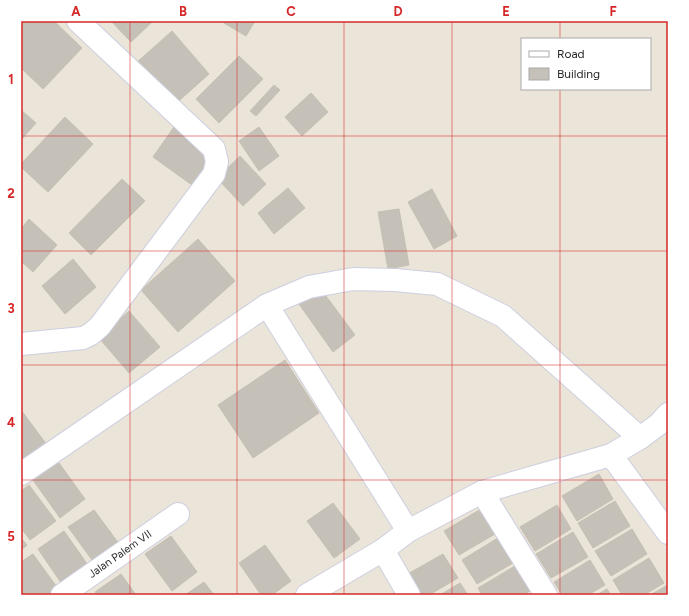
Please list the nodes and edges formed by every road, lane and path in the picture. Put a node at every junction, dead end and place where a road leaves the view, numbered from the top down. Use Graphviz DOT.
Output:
graph roads {
  1 [pos="78,21"];
  2 [pos="267,306"];
  3 [pos="21,344"];
  4 [pos="665,423"];
  5 [pos="640,438"];
  6 [pos="611,455"];
  7 [pos="21,474"];
  8 [pos="482,492"];
  9 [pos="178,514"];
  10 [pos="408,531"];
  11 [pos="668,533"];
  12 [pos="383,550"];
  13 [pos="62,595"];
  14 [pos="307,595"];
  15 [pos="409,595"];
  16 [pos="546,595"];
  1 -- 3 [label="street"];
  2 -- 5 [label="street"];
  2 -- 7 [label="street"];
  2 -- 10 [label="street"];
  4 -- 5 [label="street"];
  5 -- 6 [label="street"];
  6 -- 8 [label="street"];
  6 -- 11 [label="street"];
  8 -- 10 [label="street"];
  8 -- 16 [label="street"];
  9 -- 13 [label="street, Jalan Palem VII"];
  10 -- 12 [label="street"];
  12 -- 14 [label="street"];
  12 -- 15 [label="street"];
}
